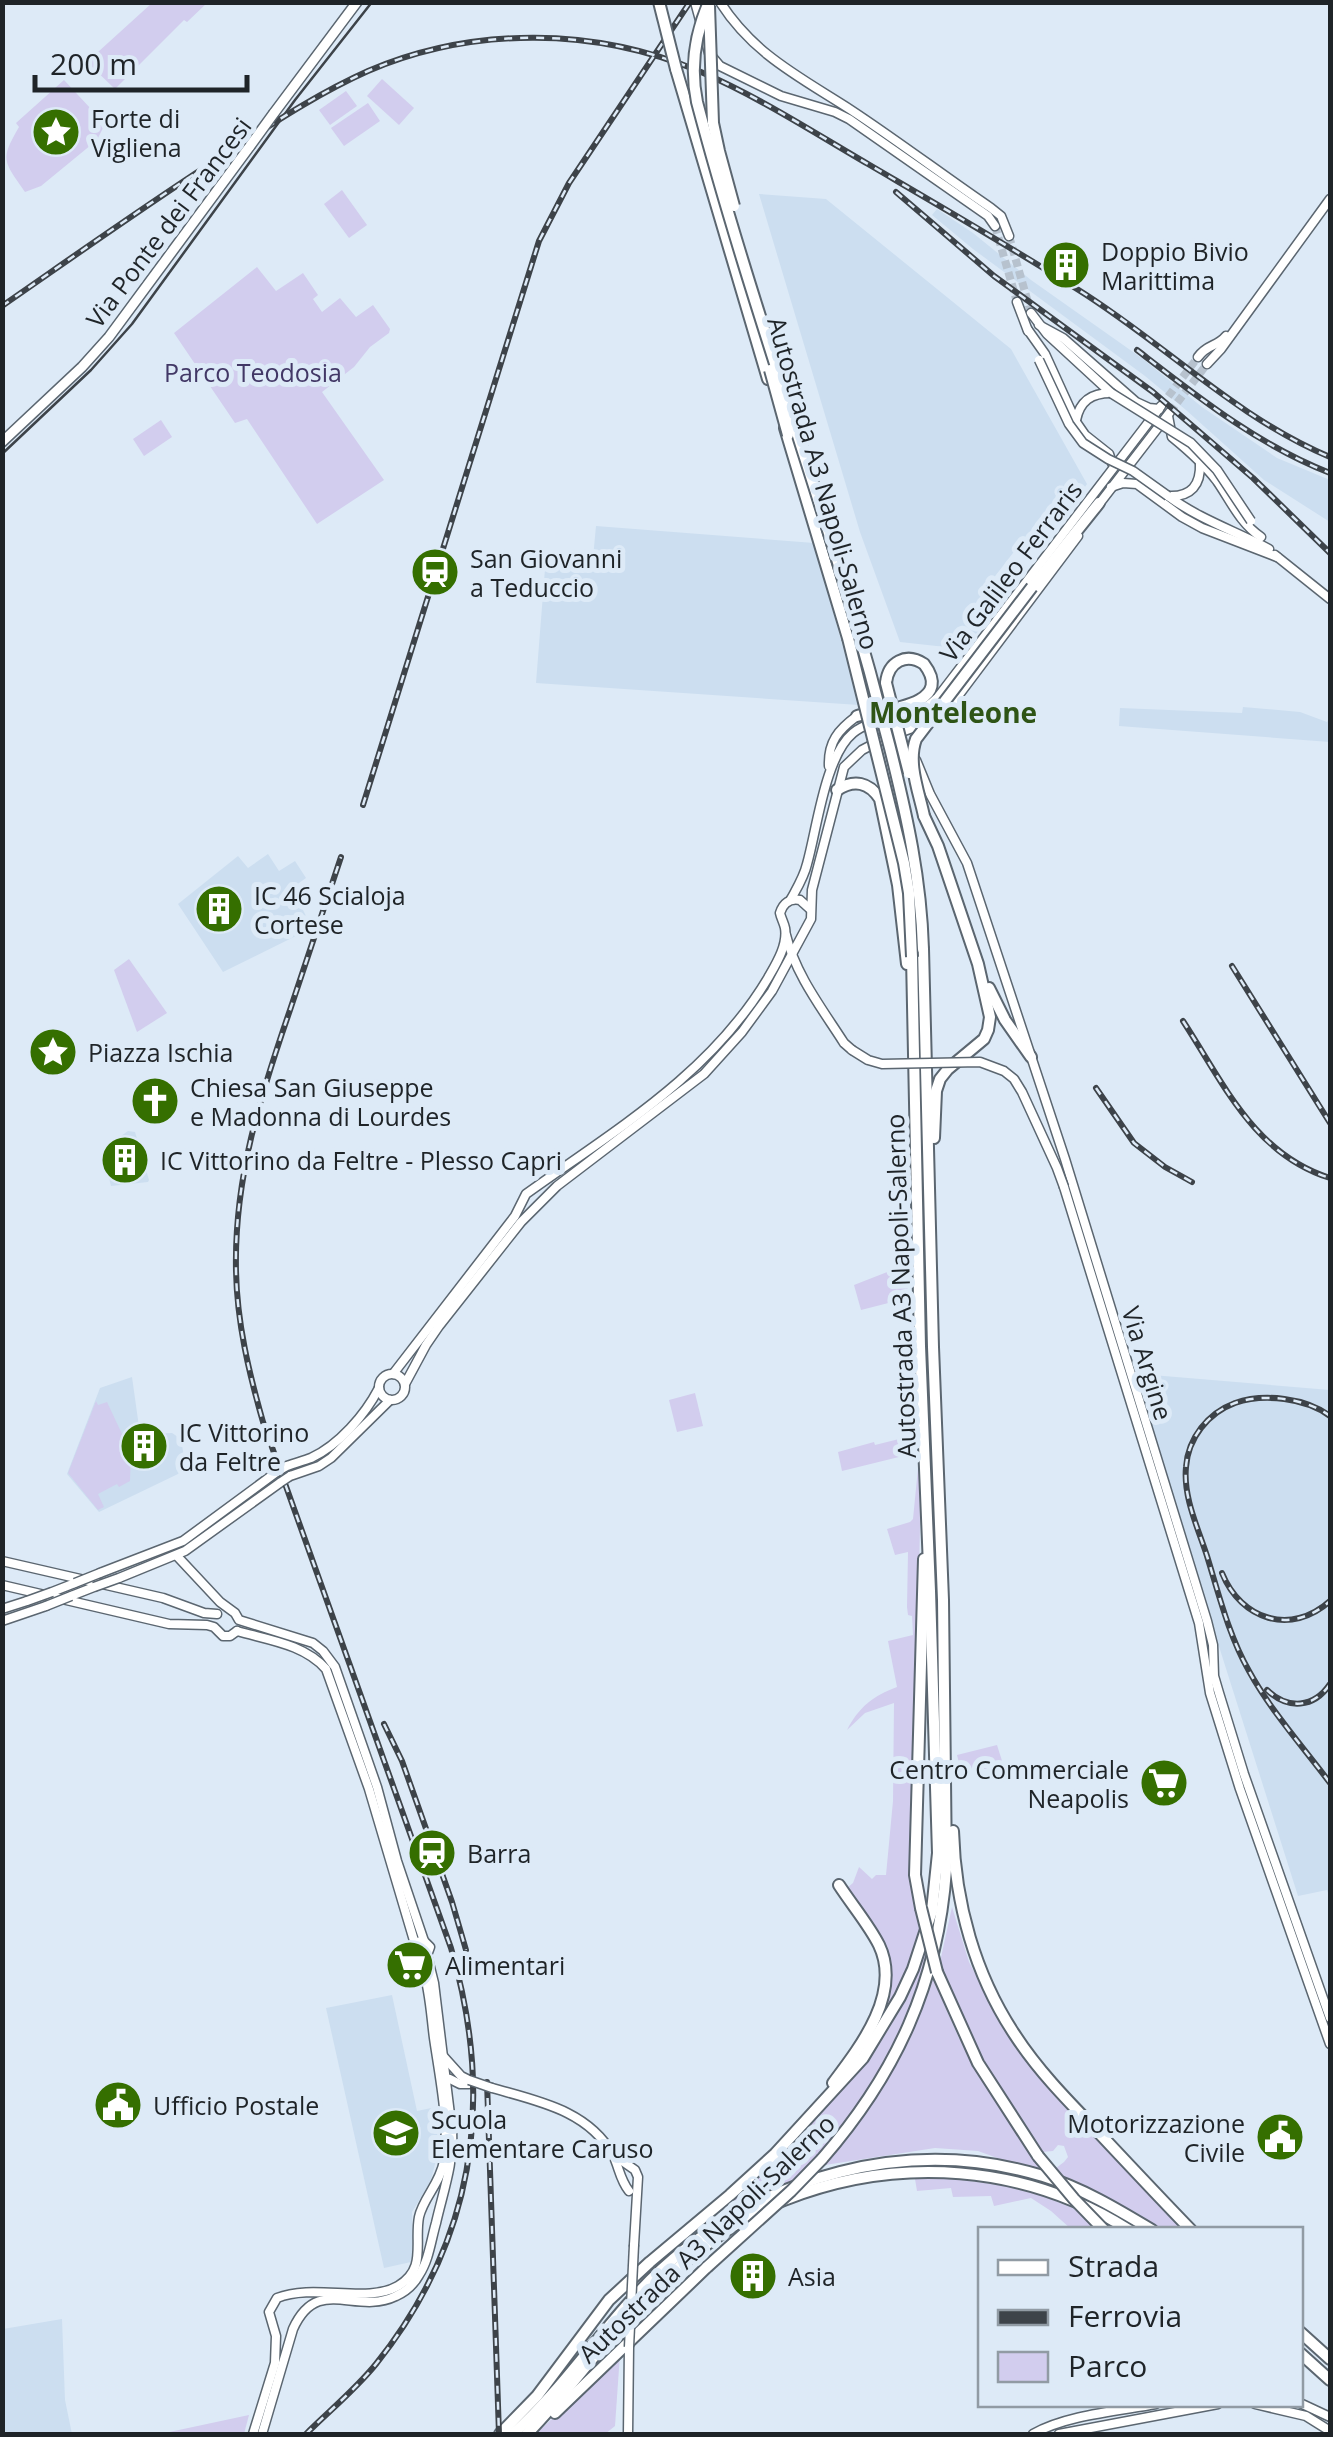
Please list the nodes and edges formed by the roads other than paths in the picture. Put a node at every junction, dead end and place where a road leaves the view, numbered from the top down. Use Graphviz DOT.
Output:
graph roads {
  1 [pos="357,2"];
  2 [pos="659,2"];
  3 [pos="667,2"];
  4 [pos="695,2"];
  5 [pos="706,2"];
  6 [pos="720,2"];
  7 [pos="676,69"];
  8 [pos="1330,200"];
  9 [pos="995,226"];
  10 [pos="1009,236"];
  11 [pos="1017,302"];
  12 [pos="1031,313"];
  13 [pos="1039,325"];
  14 [pos="1028,330"];
  15 [pos="1233,330"];
  16 [pos="1198,357"];
  17 [pos="1207,364"];
  18 [pos="1111,393"];
  19 [pos="1076,422"];
  20 [pos="793,434"];
  21 [pos="2,442"];
  22 [pos="1200,463"];
  23 [pos="1112,470"];
  24 [pos="1111,487"];
  25 [pos="1168,496"];
  26 [pos="1099,504"];
  27 [pos="1260,537"];
  28 [pos="1269,548"];
  29 [pos="1278,556"];
  30 [pos="1330,599"];
  31 [pos="856,716"];
  32 [pos="918,726"];
  33 [pos="830,771"];
  34 [pos="837,790"];
  35 [pos="924,816"];
  36 [pos="791,900"];
  37 [pos="810,908"];
  38 [pos="785,926"];
  39 [pos="804,928"];
  40 [pos="792,955"];
  41 [pos="978,964"];
  42 [pos="912,1006"];
  43 [pos="1031,1058"];
  44 [pos="931,1234"];
  45 [pos="392,1374"];
  46 [pos="405,1384"];
  47 [pos="379,1388"];
  48 [pos="390,1400"];
  49 [pos="289,1471"];
  50 [pos="927,1503"];
  51 [pos="1179,1545"];
  52 [pos="177,1556"];
  53 [pos="2,1561"];
  54 [pos="2,1585"];
  55 [pos="222,1609"];
  56 [pos="2,1610"];
  57 [pos="239,1620"];
  58 [pos="2,1621"];
  59 [pos="214,1627"];
  60 [pos="237,1631"];
  61 [pos="945,1705"];
  62 [pos="839,1885"];
  63 [pos="420,1942"];
  64 [pos="423,1956"];
  65 [pos="1330,2018"];
  66 [pos="1330,2044"];
  67 [pos="443,2056"];
  68 [pos="445,2079"];
  69 [pos="467,2082"];
  70 [pos="448,2094"];
  71 [pos="612,2155"];
  72 [pos="629,2167"];
  73 [pos="622,2180"];
  74 [pos="633,2188"];
  75 [pos="421,2210"];
  76 [pos="708,2213"];
  77 [pos="437,2217"];
  78 [pos="1101,2227"];
  79 [pos="1123,2227"];
  80 [pos="1147,2227"];
  81 [pos="1187,2227"];
  82 [pos="292,2293"];
  83 [pos="300,2313"];
  84 [pos="293,2329"];
  85 [pos="276,2336"];
  86 [pos="1303,2347"];
  87 [pos="1330,2361"];
  88 [pos="1330,2380"];
  89 [pos="1303,2404"];
  90 [pos="1141,2407"];
  91 [pos="1202,2407"];
  92 [pos="1268,2407"];
  93 [pos="1330,2417"];
  94 [pos="1330,2431"];
  95 [pos="253,2434"];
  96 [pos="262,2434"];
  97 [pos="500,2434"];
  98 [pos="513,2434"];
  99 [pos="530,2434"];
  100 [pos="628,2434"];
  101 [pos="1033,2434"];
  102 [pos="1059,2434"];
  1 -- 21 [label="main road, Via Ponte dei Francesi, bridge"];
  2 -- 7 [label="highway, bridge"];
  3 -- 7 [label="highway, bridge"];
  4 -- 9 [label="street"];
  5 -- 20 [label="highway, bridge"];
  5 -- 20 [label="highway, Autostrada A3 Napoli-Salerno, bridge"];
  6 -- 10 [label="street"];
  7 -- 20 [label="highway, bridge"];
  8 -- 15 [label="street"];
  11 -- 14 [label="street"];
  12 -- 13 [label="street"];
  13 -- 18 [label="street"];
  13 -- 23 [label="street, Via Galileo Ferraris"];
  14 -- 19 [label="street"];
  14 -- 25 [label="street, bridge"];
  15 -- 16 [label="street"];
  15 -- 17 [label="street"];
  18 -- 19 [label="street"];
  18 -- 27 [label="street, bridge"];
  19 -- 23 [label="street"];
  20 -- 42 [label="highway, Autostrada A3 Napoli-Salerno, bridge"];
  20 -- 44 [label="highway, Autostrada A3 Napoli-Salerno, bridge"];
  22 -- 24 [label="street, Via Galileo Ferraris"];
  22 -- 25 [label="street"];
  22 -- 27 [label="street"];
  23 -- 33 [label="street, Via Galileo Ferraris"];
  24 -- 26 [label="street, Via Galileo Ferraris"];
  24 -- 29 [label="street"];
  25 -- 28 [label="street"];
  26 -- 32 [label="street, Via Galileo Ferraris"];
  26 -- 35 [label="highway, bridge"];
  27 -- 28 [label="street"];
  28 -- 29 [label="street"];
  29 -- 30 [label="street"];
  31 -- 33 [label="street"];
  31 -- 35 [label="highway, bridge"];
  32 -- 34 [label="street, Via Galileo Ferraris"];
  32 -- 43 [label="street, Via Argine"];
  33 -- 36 [label="street"];
  34 -- 37 [label="street"];
  34 -- 42 [label="highway"];
  35 -- 41 [label="highway"];
  36 -- 37 [label="street"];
  36 -- 38 [label="street"];
  37 -- 39 [label="street"];
  38 -- 39 [label="street"];
  38 -- 40 [label="street, Via Argine"];
  38 -- 45 [label="street"];
  39 -- 40 [label="street"];
  40 -- 46 [label="street"];
  40 -- 51 [label="street, Via Argine, bridge"];
  41 -- 43 [label="highway"];
  41 -- 44 [label="highway"];
  42 -- 50 [label="highway, Autostrada A3 Napoli-Salerno"];
  43 -- 51 [label="street, Via Argine"];
  44 -- 61 [label="highway, Autostrada A3 Napoli-Salerno"];
  45 -- 46 [label="street"];
  45 -- 47 [label="street"];
  46 -- 48 [label="street"];
  47 -- 48 [label="street"];
  47 -- 49 [label="street"];
  48 -- 49 [label="street"];
  49 -- 52 [label="street, bridge"];
  49 -- 56 [label="street, bridge"];
  50 -- 76 [label="highway, Autostrada A3 Napoli-Salerno"];
  50 -- 78 [label="highway, bridge"];
  51 -- 65 [label="street, Via Argine"];
  51 -- 66 [label="street, Via Argine"];
  52 -- 55 [label="street"];
  52 -- 58 [label="street, bridge"];
  53 -- 55 [label="street"];
  54 -- 59 [label="street"];
  55 -- 57 [label="street"];
  55 -- 59 [label="street"];
  57 -- 60 [label="street"];
  57 -- 63 [label="street"];
  59 -- 60 [label="street"];
  60 -- 63 [label="street"];
  61 -- 81 [label="highway"];
  61 -- 99 [label="highway, Autostrada A3 Napoli-Salerno, bridge"];
  62 -- 76 [label="highway"];
  63 -- 64 [label="street"];
  63 -- 64 [label="street"];
  64 -- 67 [label="street"];
  64 -- 68 [label="street"];
  67 -- 68 [label="street"];
  67 -- 69 [label="street"];
  68 -- 69 [label="street"];
  68 -- 70 [label="street"];
  68 -- 75 [label="street"];
  69 -- 70 [label="street"];
  69 -- 71 [label="street, bridge"];
  70 -- 77 [label="street"];
  71 -- 72 [label="street"];
  71 -- 73 [label="street"];
  72 -- 73 [label="street"];
  72 -- 74 [label="street"];
  73 -- 74 [label="street"];
  74 -- 100 [label="street, bridge"];
  75 -- 77 [label="street"];
  75 -- 82 [label="street"];
  76 -- 97 [label="highway, Autostrada A3 Napoli-Salerno"];
  77 -- 83 [label="street"];
  79 -- 99 [label="highway"];
  80 -- 98 [label="highway"];
  82 -- 83 [label="street"];
  82 -- 85 [label="street"];
  83 -- 84 [label="street"];
  84 -- 85 [label="street"];
  84 -- 96 [label="street"];
  85 -- 95 [label="street"];
  86 -- 87 [label="highway"];
  86 -- 88 [label="highway"];
  89 -- 93 [label="street"];
  90 -- 101 [label="street"];
  91 -- 102 [label="street"];
  92 -- 94 [label="street"];
}
